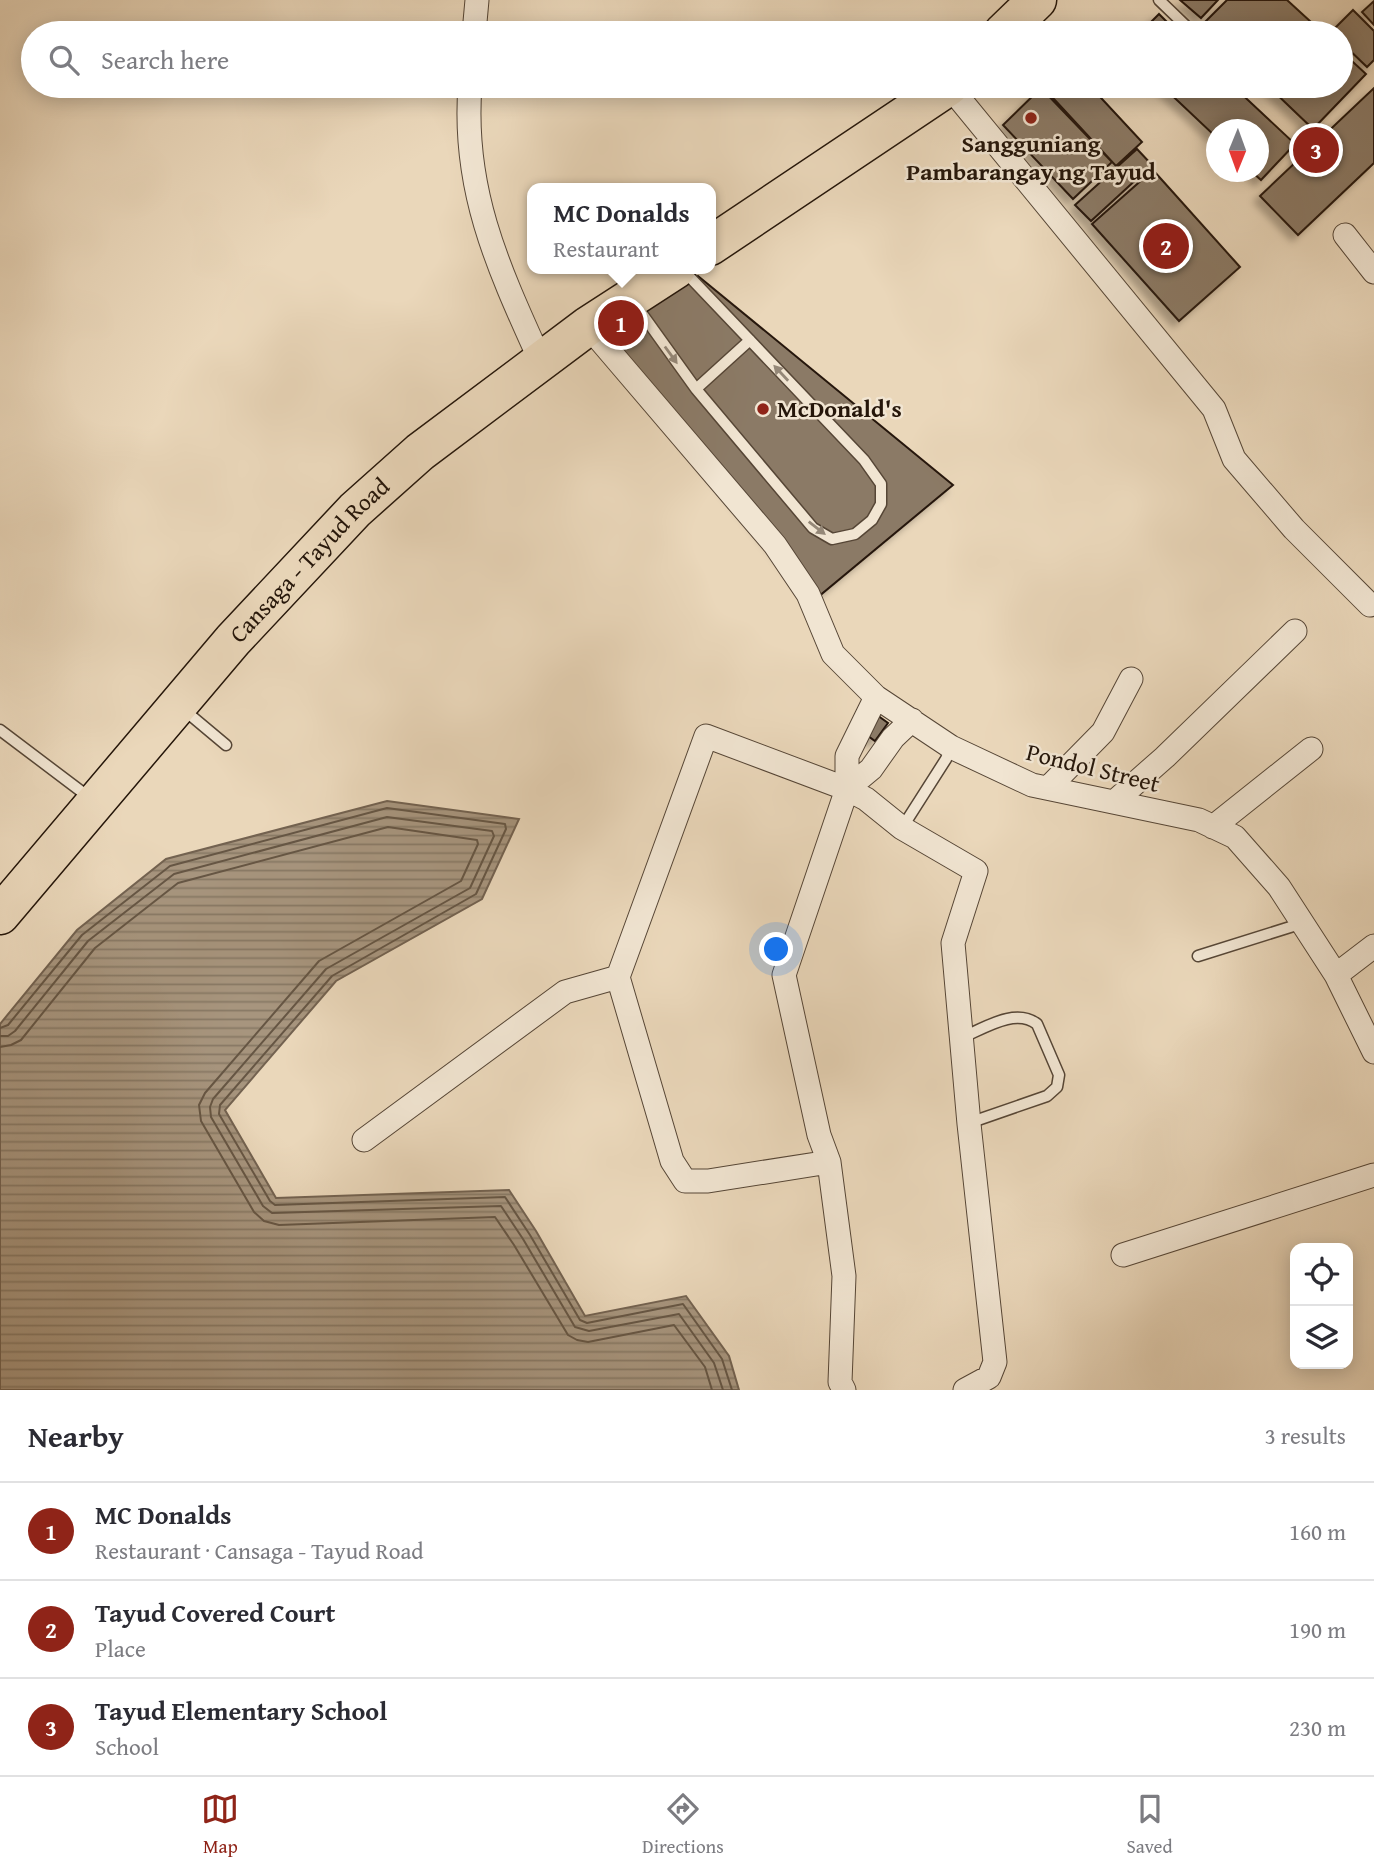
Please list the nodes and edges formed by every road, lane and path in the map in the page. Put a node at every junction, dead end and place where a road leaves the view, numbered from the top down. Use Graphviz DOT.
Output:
graph roads {
  1 [pos="477,0"];
  2 [pos="1037,0"];
  3 [pos="1159,0"];
  4 [pos="475,21"];
  5 [pos="1015,21"];
  6 [pos="1180,21"];
  7 [pos="469,98"];
  8 [pos="931,98"];
  9 [pos="959,98"];
  10 [pos="1345,235"];
  11 [pos="716,242"];
  12 [pos="1374,272"];
  13 [pos="668,274"];
  14 [pos="687,274"];
  15 [pos="631,299"];
  16 [pos="588,327"];
  17 [pos="750,340"];
  18 [pos="541,362"];
  19 [pos="696,389"];
  20 [pos="1370,605"];
  21 [pos="1295,631"];
  22 [pos="1131,679"];
  23 [pos="876,697"];
  24 [pos="179,705"];
  25 [pos="912,720"];
  26 [pos="0,730"];
  27 [pos="226,745"];
  28 [pos="951,747"];
  29 [pos="1311,748"];
  30 [pos="1048,788"];
  31 [pos="848,789"];
  32 [pos="96,802"];
  33 [pos="1114,802"];
  34 [pos="1213,827"];
  35 [pos="902,828"];
  36 [pos="0,915"];
  37 [pos="1303,923"];
  38 [pos="1374,946"];
  39 [pos="1198,956"];
  40 [pos="1336,975"];
  41 [pos="618,976"];
  42 [pos="961,1038"];
  43 [pos="1374,1052"];
  44 [pos="969,1124"];
  45 [pos="365,1140"];
  46 [pos="829,1162"];
  47 [pos="1374,1175"];
  48 [pos="1123,1255"];
  49 [pos="844,1390"];
  50 [pos="965,1390"];
  1 -- 4 [label="street"];
  2 -- 5 [label="highway"];
  3 -- 6 [label="lane"];
  7 -- 18 [label="street"];
  8 -- 11 [label="highway"];
  9 -- 20 [label="street"];
  10 -- 12 [label="street"];
  13 -- 15 [label="highway, Cansaga - Tayud Road"];
  14 -- 17 [label="lane"];
  15 -- 16 [label="highway, Cansaga - Tayud Road"];
  15 -- 19 [label="lane, one-way"];
  16 -- 18 [label="highway, Cansaga - Tayud Road"];
  16 -- 23 [label="street, Pondol Street"];
  17 -- 19 [label="lane"];
  19 -- 17 [label="lane, one-way"];
  18 -- 24 [label="highway, Cansaga - Tayud Road"];
  21 -- 33 [label="street"];
  22 -- 30 [label="street"];
  23 -- 25 [label="street, Pondol Street"];
  23 -- 31 [label="street"];
  24 -- 27 [label="lane"];
  24 -- 32 [label="highway, Cansaga - Tayud Road"];
  25 -- 28 [label="street, Pondol Street"];
  25 -- 31 [label="street"];
  26 -- 32 [label="lane"];
  28 -- 30 [label="street, Pondol Street"];
  28 -- 35 [label="lane"];
  29 -- 34 [label="street"];
  30 -- 33 [label="street, Pondol Street"];
  31 -- 35 [label="street"];
  31 -- 41 [label="street"];
  31 -- 46 [label="street"];
  32 -- 36 [label="highway, Cansaga - Tayud Road"];
  33 -- 34 [label="street, Pondol Street"];
  34 -- 37 [label="street, Pondol Street"];
  35 -- 42 [label="street"];
  37 -- 39 [label="lane"];
  37 -- 40 [label="street, Pondol Street"];
  38 -- 40 [label="street"];
  40 -- 43 [label="street, Pondol Street"];
  41 -- 45 [label="street"];
  41 -- 46 [label="street"];
  42 -- 44 [label="street"];
  42 -- 44 [label="lane"];
  44 -- 50 [label="street"];
  46 -- 49 [label="street"];
  47 -- 48 [label="street"];
}
